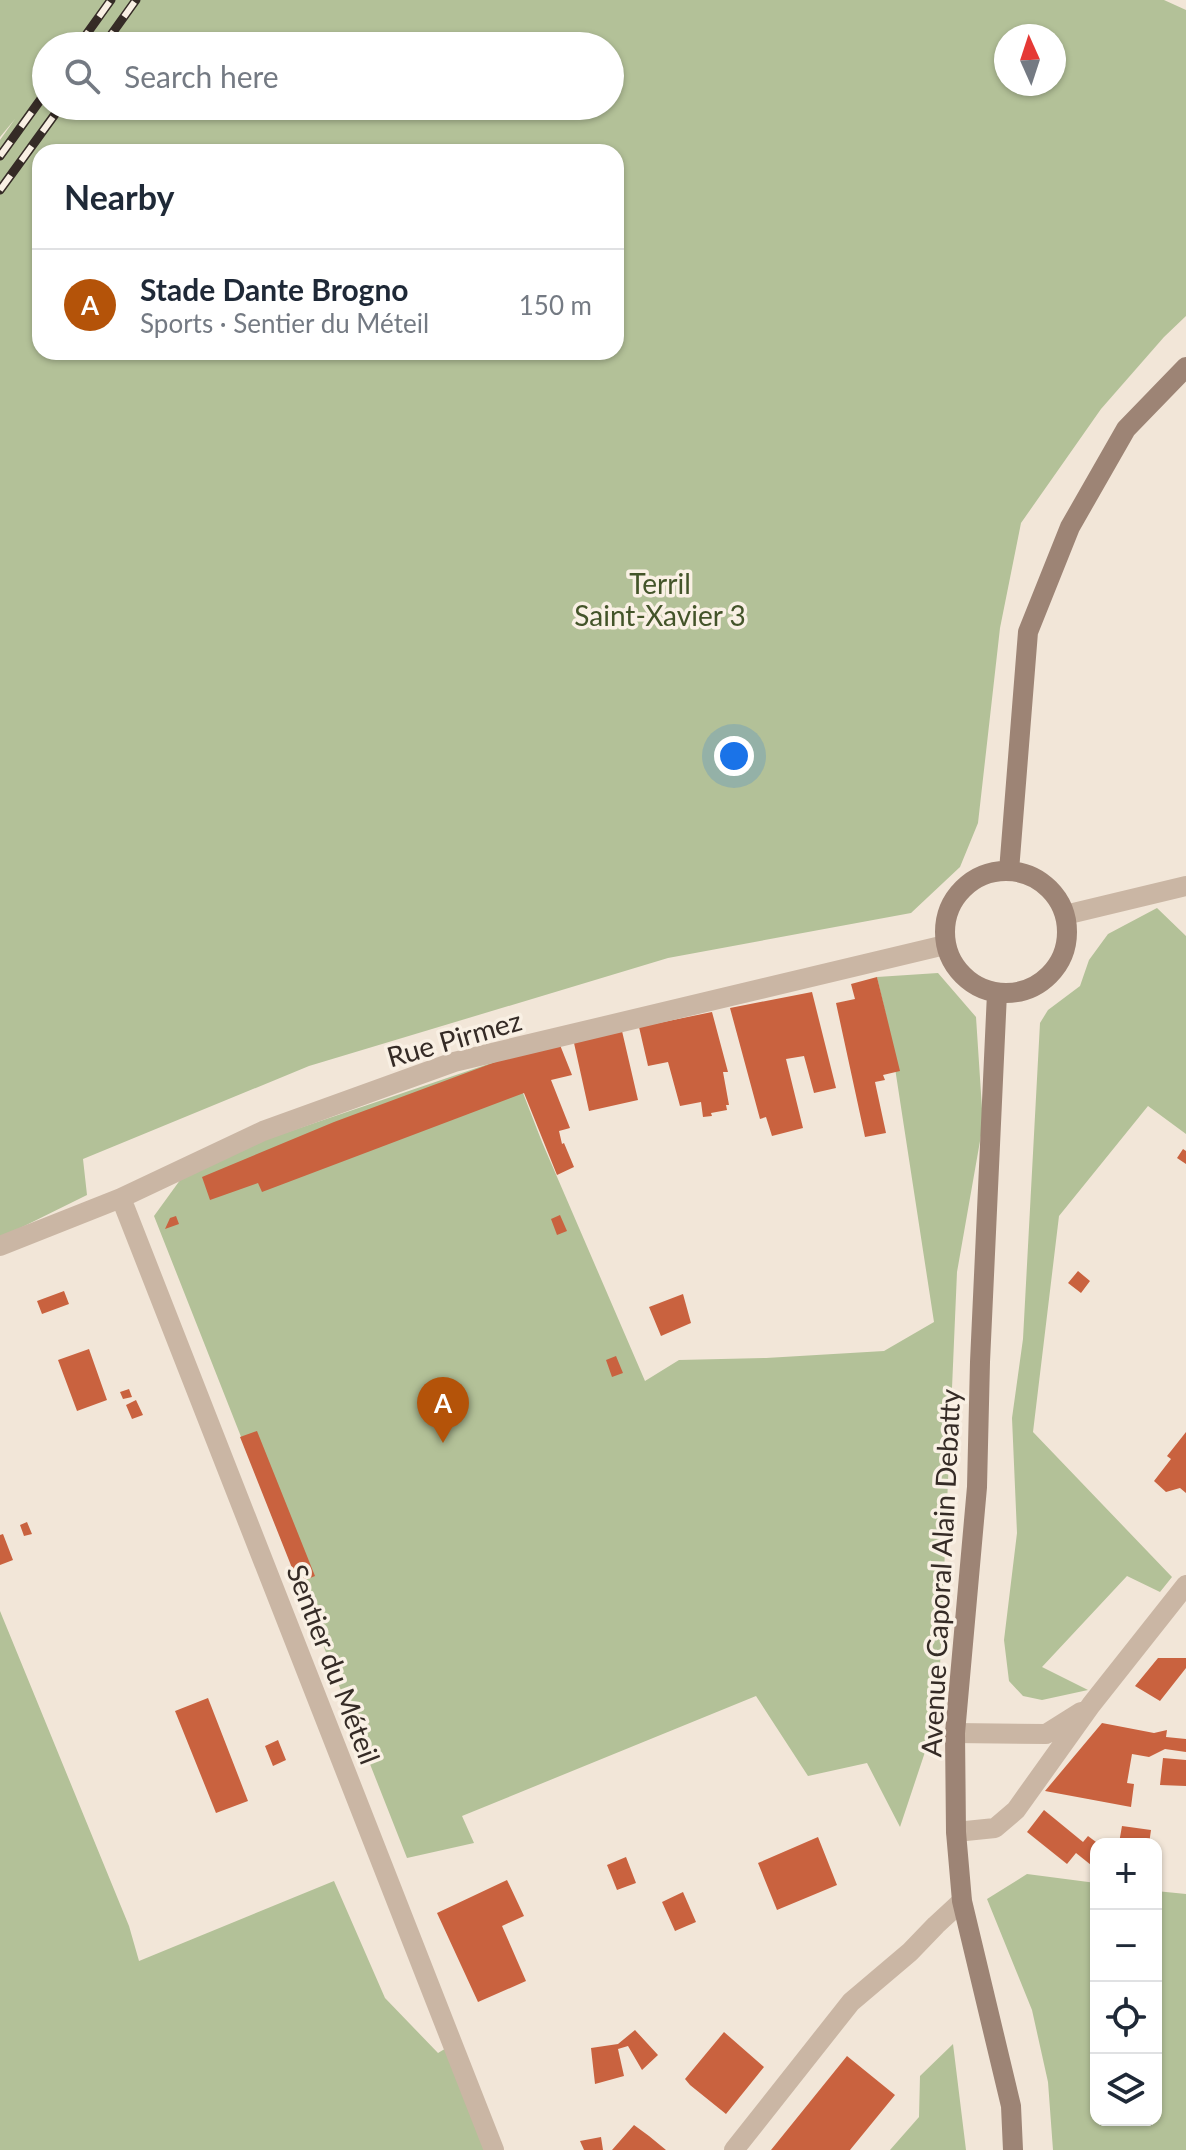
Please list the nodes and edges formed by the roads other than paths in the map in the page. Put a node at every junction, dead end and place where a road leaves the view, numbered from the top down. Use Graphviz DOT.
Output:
graph roads {
  1 [pos="1186,367"];
  2 [pos="1009,871"];
  3 [pos="1186,886"];
  4 [pos="1065,915"];
  5 [pos="945,945"];
  6 [pos="997,993"];
  7 [pos="121,1198"];
  8 [pos="0,1246"];
  9 [pos="1186,1585"];
  10 [pos="1091,1705"];
  11 [pos="955,1733"];
  12 [pos="956,1832"];
  13 [pos="962,1901"];
  14 [pos="494,2150"];
  15 [pos="734,2150"];
  16 [pos="1013,2150"];
  1 -- 2 [label="main road"];
  2 -- 4 [label="main road"];
  2 -- 5 [label="main road"];
  3 -- 4 [label="street"];
  4 -- 6 [label="main road"];
  5 -- 6 [label="main road"];
  5 -- 7 [label="street, Rue Pirmez"];
  6 -- 11 [label="main road, Avenue Caporal Alain Debatty"];
  7 -- 8 [label="street, Rue Pirmez"];
  7 -- 14 [label="street, Sentier du Méteil"];
  9 -- 10 [label="street"];
  10 -- 11 [label="street"];
  10 -- 12 [label="street"];
  11 -- 12 [label="main road, Avenue Caporal Alain Debatty"];
  12 -- 13 [label="main road, Avenue Caporal Alain Debatty"];
  13 -- 15 [label="street"];
  13 -- 16 [label="main road, Avenue Caporal Alain Debatty"];
}
